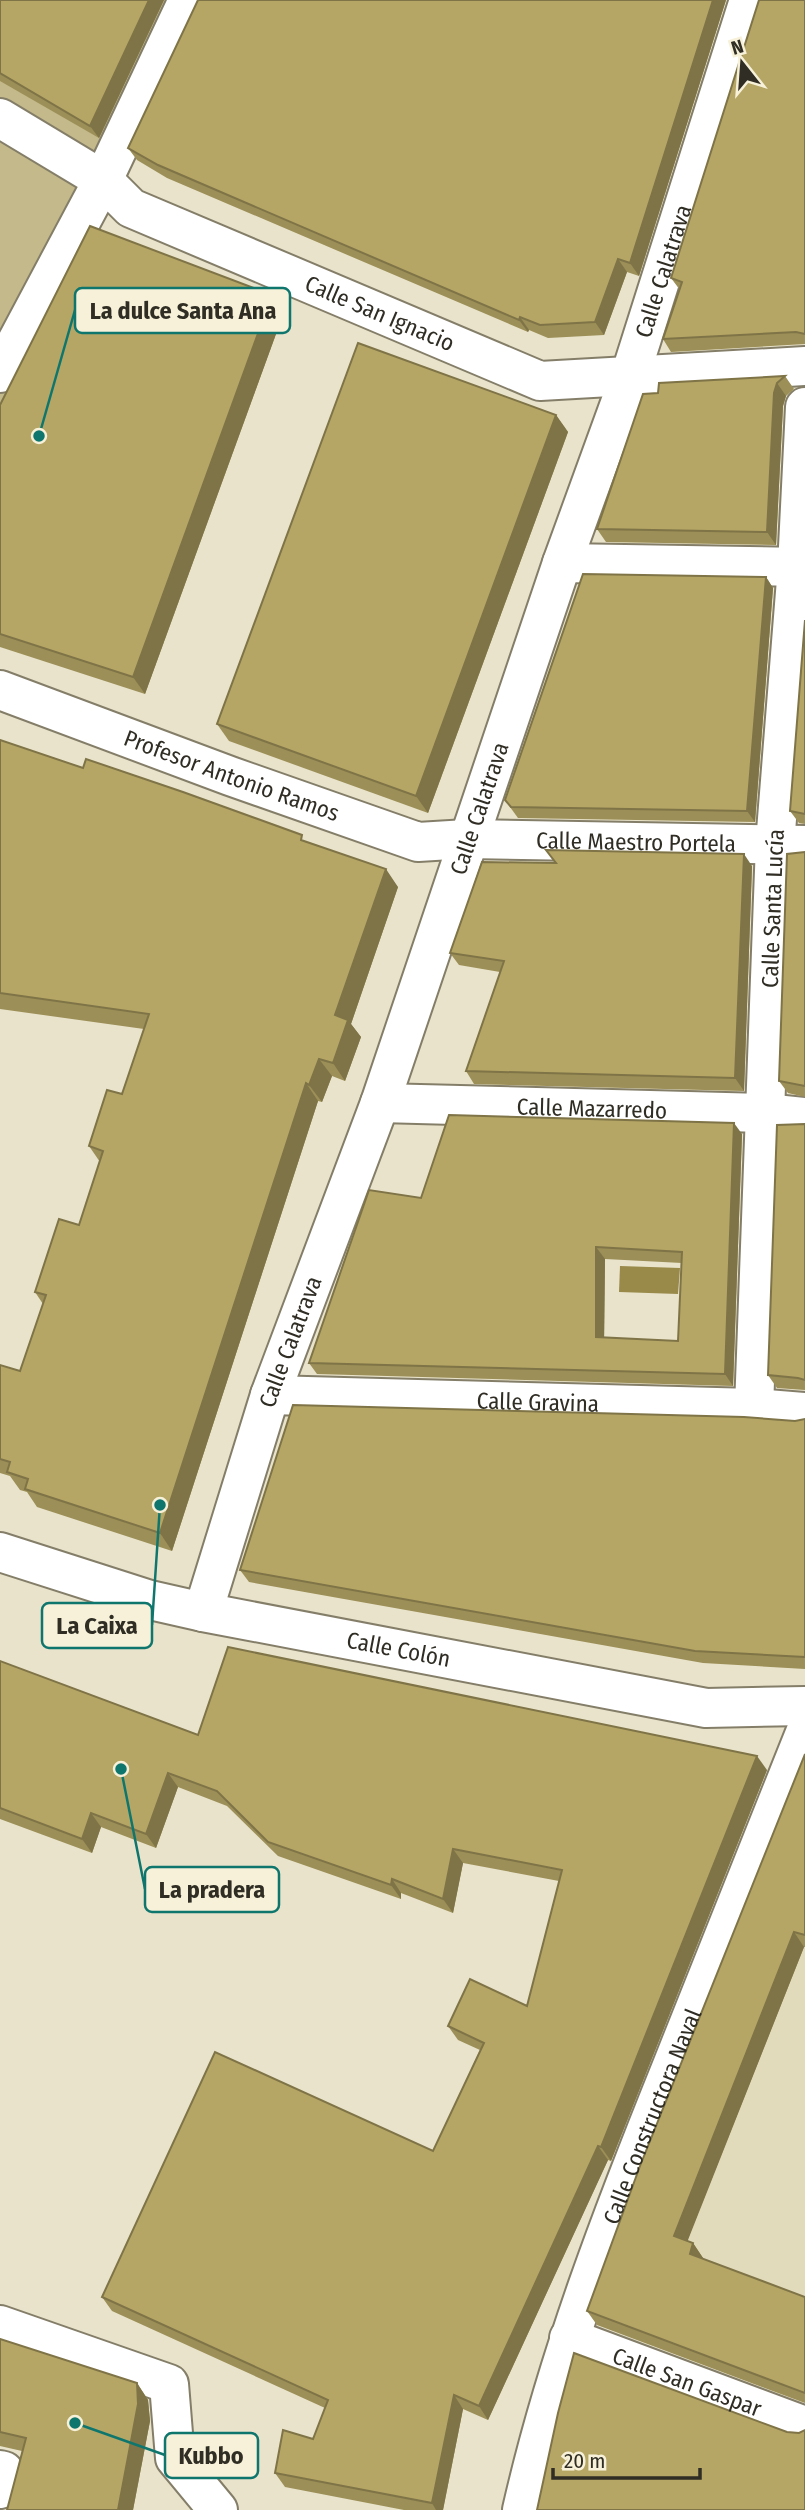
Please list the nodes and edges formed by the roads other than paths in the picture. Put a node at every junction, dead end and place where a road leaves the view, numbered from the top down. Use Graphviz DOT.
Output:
graph roads {
  1 [pos="188,0"];
  2 [pos="749,0"];
  3 [pos="0,118"];
  4 [pos="103,180"];
  5 [pos="805,366"];
  6 [pos="0,373"];
  7 [pos="630,376"];
  8 [pos="805,407"];
  9 [pos="562,563"];
  10 [pos="801,567"];
  11 [pos="0,690"];
  12 [pos="467,839"];
  13 [pos="790,844"];
  14 [pos="380,1102"];
  15 [pos="765,1113"];
  16 [pos="805,1117"];
  17 [pos="270,1395"];
  18 [pos="754,1408"];
  19 [pos="805,1412"];
  20 [pos="0,1552"];
  21 [pos="203,1612"];
  22 [pos="805,1706"];
  23 [pos="805,1733"];
  24 [pos="0,2325"];
  25 [pos="569,2338"];
  26 [pos="805,2426"];
  27 [pos="0,2470"];
  28 [pos="0,2489"];
  29 [pos="218,2510"];
  30 [pos="522,2510"];
  1 -- 4 [label="street"];
  2 -- 7 [label="street, Calle Calatrava"];
  3 -- 4 [label="street, Calle San Ignacio"];
  4 -- 6 [label="street"];
  4 -- 7 [label="street, Calle San Ignacio"];
  5 -- 7 [label="street, Calle San Ignacio"];
  7 -- 9 [label="street, Calle Calatrava"];
  8 -- 10 [label="street, Calle Santa Lucía"];
  9 -- 10 [label="street"];
  9 -- 12 [label="street, Calle Calatrava"];
  10 -- 13 [label="street, Calle Santa Lucía"];
  11 -- 12 [label="street, Profesor Antonio Ramos"];
  12 -- 13 [label="street, Calle Maestro Portela"];
  12 -- 14 [label="street, Calle Calatrava"];
  13 -- 15 [label="street, Calle Santa Lucía"];
  14 -- 15 [label="street, Calle Mazarredo"];
  14 -- 17 [label="street, Calle Calatrava"];
  15 -- 16 [label="street, Calle Mazarredo"];
  15 -- 18 [label="street, Calle Santa Lucía"];
  17 -- 18 [label="street, Calle Gravina"];
  17 -- 21 [label="street, Calle Calatrava"];
  18 -- 19 [label="street, Calle Gravina"];
  20 -- 21 [label="street, Calle Colón"];
  21 -- 22 [label="street, Calle Colón"];
  23 -- 25 [label="street, Calle Constructora Naval"];
  24 -- 29 [label="street"];
  25 -- 26 [label="street, Calle San Gaspar"];
  25 -- 30 [label="street, Calle Constructora Naval"];
  27 -- 28 [label="street"];
}
